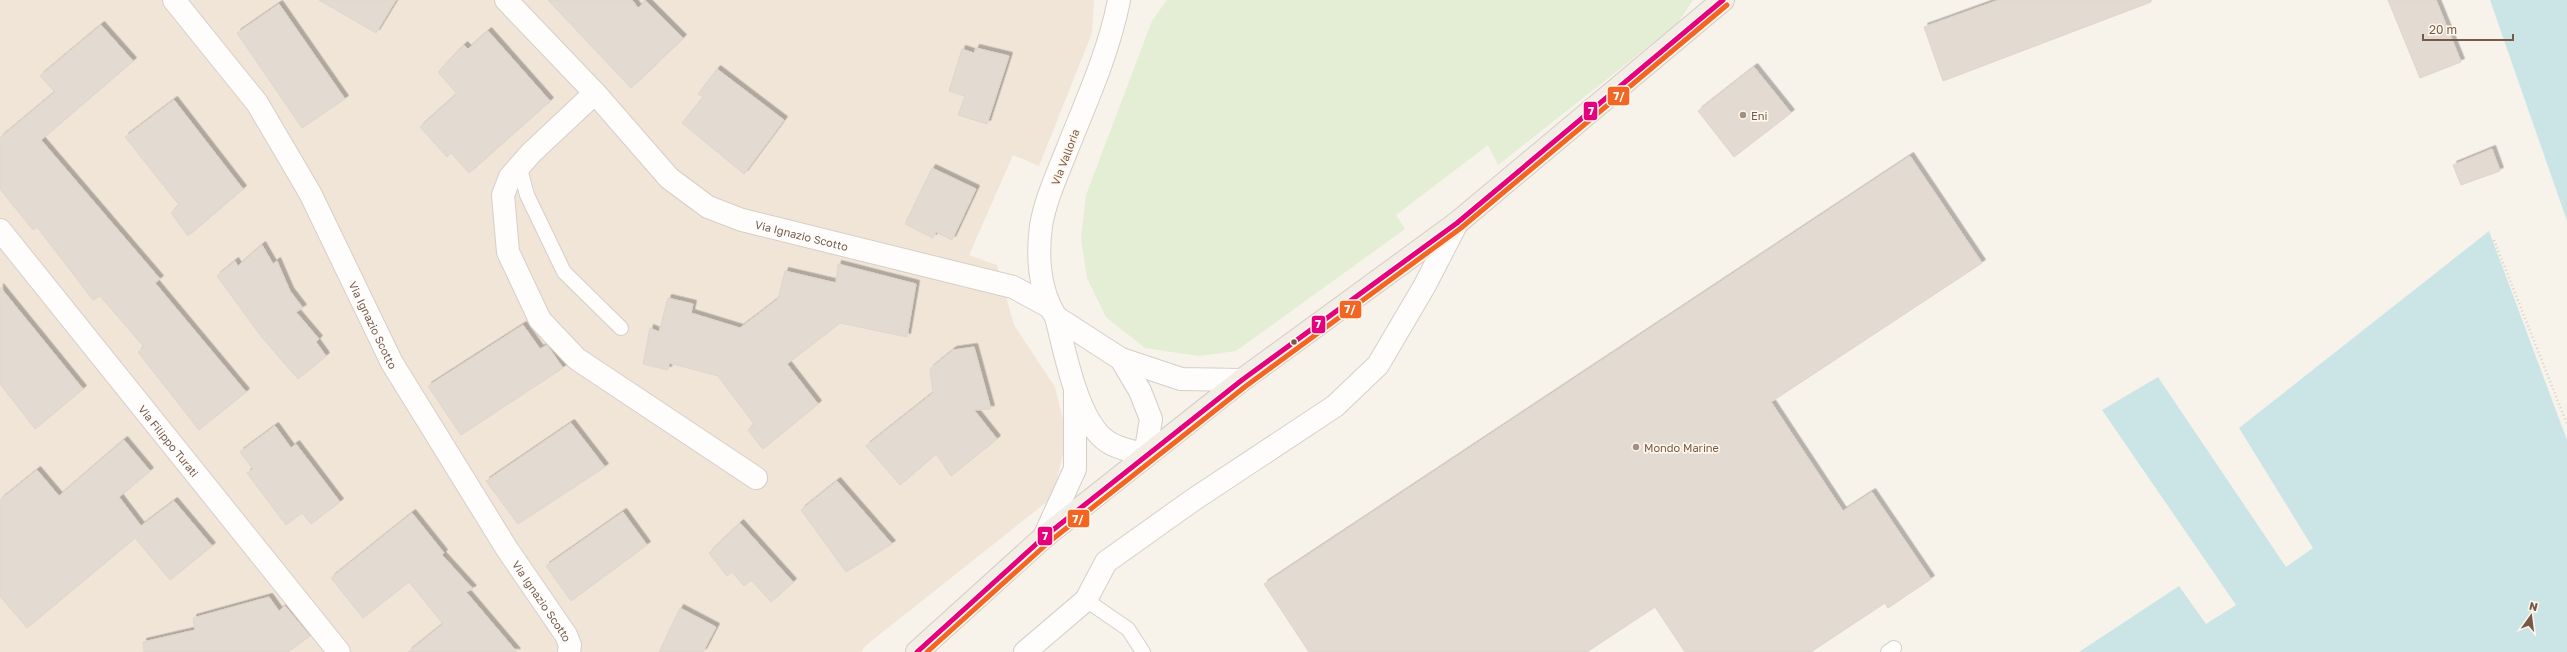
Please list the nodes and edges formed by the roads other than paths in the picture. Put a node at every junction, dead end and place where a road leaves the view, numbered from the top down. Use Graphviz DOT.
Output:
graph roads {
  1 [pos="174,0"];
  2 [pos="506,0"];
  3 [pos="1119,0"];
  4 [pos="1723,0"];
  5 [pos="595,93"];
  6 [pos="519,165"];
  7 [pos="1457,223"];
  8 [pos="0,230"];
  9 [pos="1053,312"];
  10 [pos="621,328"];
  11 [pos="1122,359"];
  12 [pos="1242,380"];
  13 [pos="1075,391"];
  14 [pos="1145,455"];
  15 [pos="756,478"];
  16 [pos="1044,537"];
  17 [pos="1086,600"];
  18 [pos="339,652"];
  19 [pos="569,652"];
  20 [pos="917,652"];
  21 [pos="1025,652"];
  22 [pos="1143,652"];
  1 -- 19 [label="street, Via Ignazio Scotto"];
  2 -- 5 [label="street, Via Ignazio Scotto"];
  3 -- 9 [label="street, Via Valloria"];
  4 -- 7 [label="main road"];
  5 -- 6 [label="street"];
  5 -- 9 [label="street, Via Ignazio Scotto"];
  6 -- 10 [label="lane"];
  6 -- 15 [label="street"];
  7 -- 12 [label="main road"];
  7 -- 17 [label="street"];
  8 -- 18 [label="street, Via Filippo Turati"];
  9 -- 11 [label="street, Via Ignazio Scotto"];
  9 -- 13 [label="street, Via Valloria"];
  11 -- 12 [label="street"];
  11 -- 14 [label="street"];
  12 -- 14 [label="main road"];
  13 -- 14 [label="street"];
  13 -- 16 [label="street"];
  14 -- 16 [label="main road"];
  16 -- 20 [label="main road"];
  17 -- 21 [label="street"];
  17 -- 22 [label="lane"];
}
